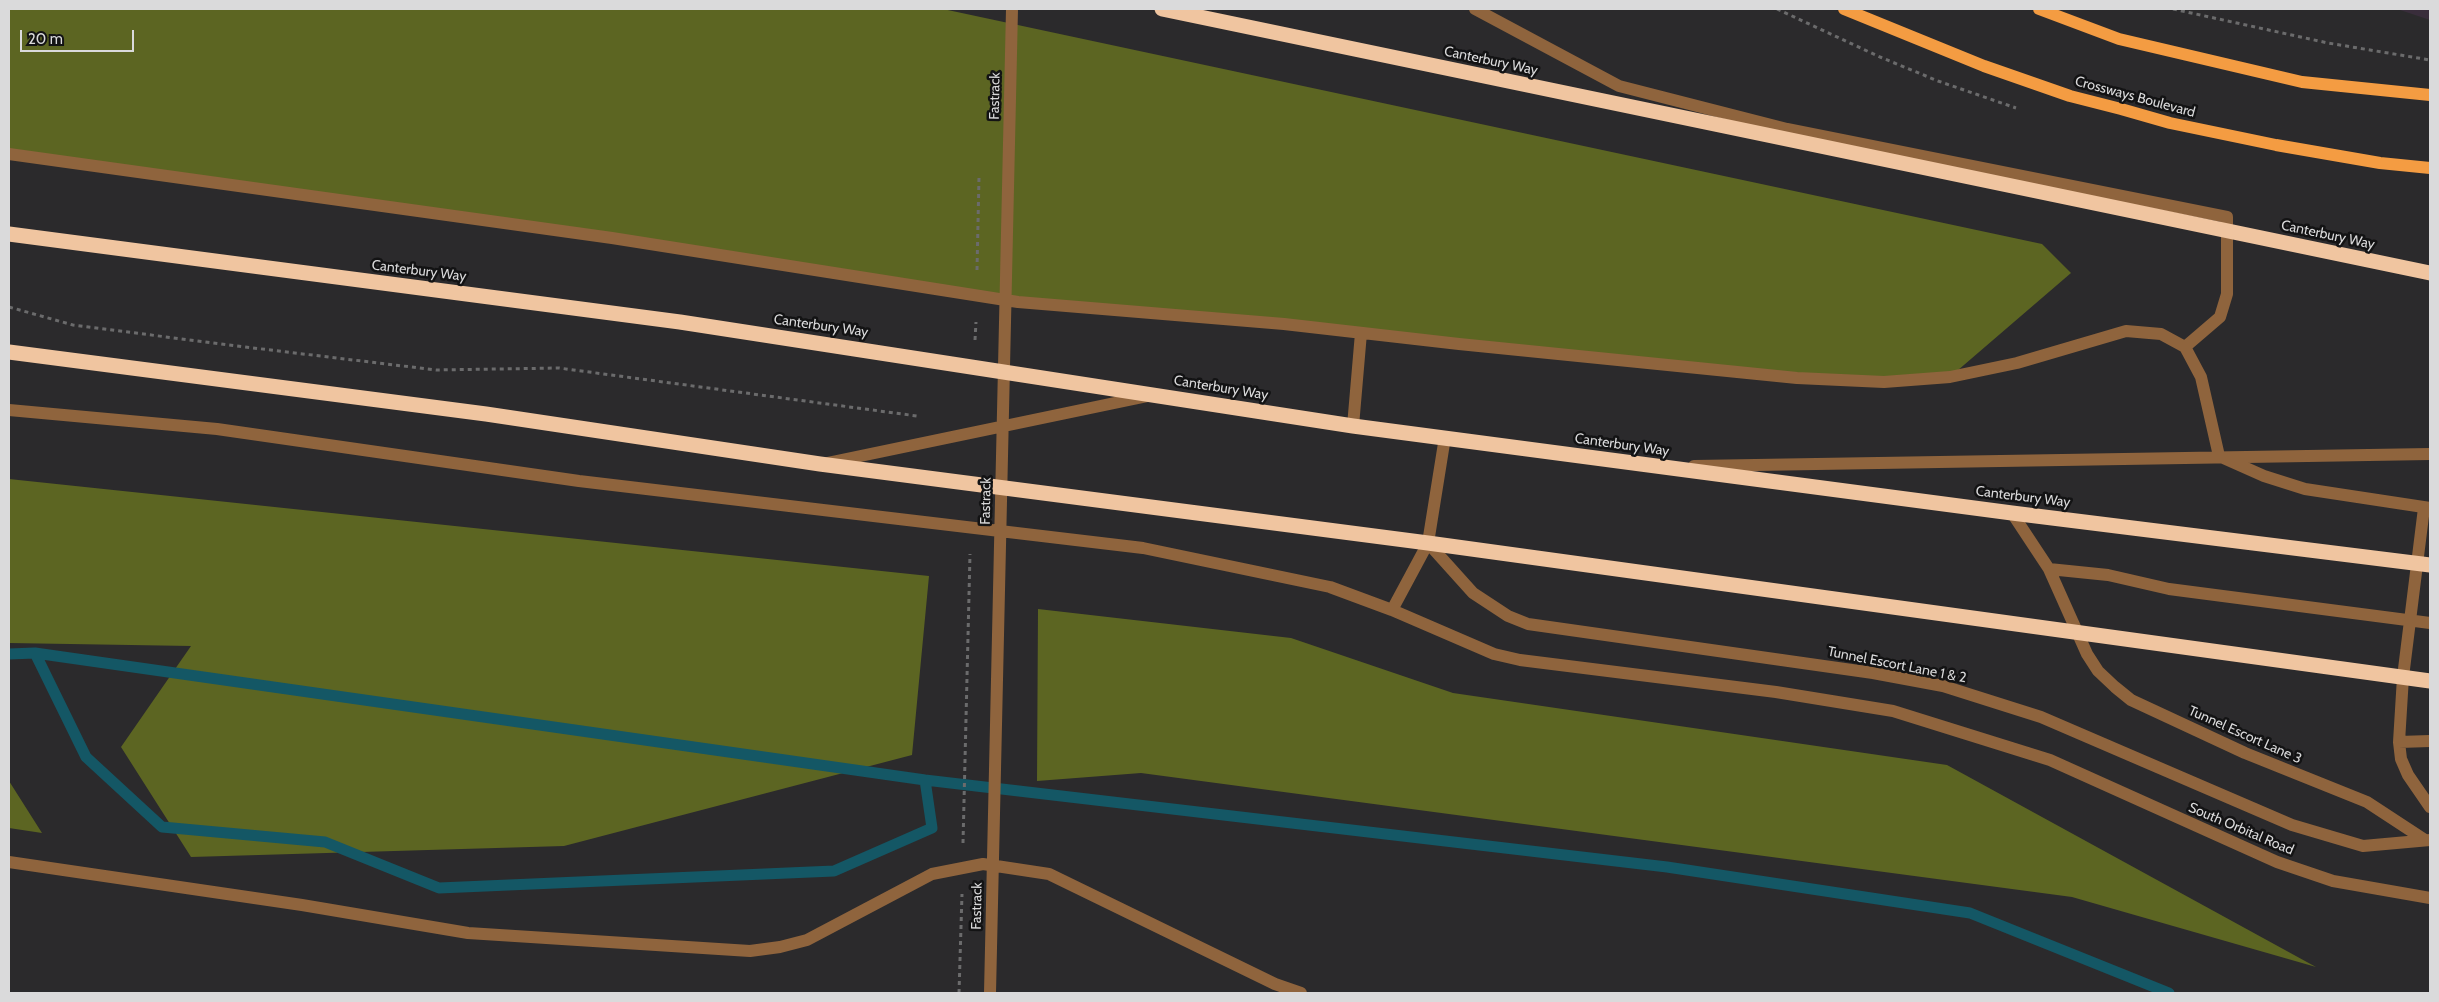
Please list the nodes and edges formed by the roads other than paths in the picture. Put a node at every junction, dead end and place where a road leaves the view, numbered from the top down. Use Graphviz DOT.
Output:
graph roads {
  1 [pos="1012,9"];
  2 [pos="1162,9"];
  3 [pos="1475,9"];
  4 [pos="1844,9"];
  5 [pos="2039,9"];
  6 [pos="2430,95"];
  7 [pos="9,154"];
  8 [pos="2430,168"];
  9 [pos="9,234"];
  10 [pos="2430,273"];
  11 [pos="1361,334"];
  12 [pos="2185,347"];
  13 [pos="9,352"];
  14 [pos="1157,395"];
  15 [pos="9,410"];
  16 [pos="1353,426"];
  17 [pos="1445,437"];
  18 [pos="2430,454"];
  19 [pos="2219,456"];
  20 [pos="820,464"];
  21 [pos="1662,467"];
  22 [pos="2427,508"];
  23 [pos="2012,513"];
  24 [pos="1428,543"];
  25 [pos="2424,564"];
  26 [pos="2048,569"];
  27 [pos="1392,610"];
  28 [pos="2409,621"];
  29 [pos="2430,623"];
  30 [pos="2076,632"];
  31 [pos="2403,677"];
  32 [pos="2430,681"];
  33 [pos="2430,741"];
  34 [pos="2399,742"];
  35 [pos="2424,790"];
  36 [pos="2430,807"];
  37 [pos="2428,840"];
  38 [pos="9,862"];
  39 [pos="2430,898"];
  40 [pos="990,993"];
  41 [pos="1301,993"];
  1 -- 40 [label="lane, Fastrack"];
  2 -- 10 [label="highway, Canterbury Way"];
  3 -- 12 [label="lane"];
  4 -- 8 [label="main road, Crossways Boulevard"];
  5 -- 6 [label="main road"];
  7 -- 11 [label="lane"];
  9 -- 14 [label="highway, Canterbury Way"];
  11 -- 12 [label="lane"];
  11 -- 16 [label="lane"];
  12 -- 19 [label="lane"];
  13 -- 20 [label="highway"];
  14 -- 16 [label="highway, Canterbury Way"];
  14 -- 20 [label="lane"];
  15 -- 27 [label="lane, South Orbital Road"];
  16 -- 17 [label="highway, Canterbury Way"];
  17 -- 21 [label="highway, Canterbury Way"];
  17 -- 24 [label="lane"];
  18 -- 19 [label="lane"];
  19 -- 21 [label="lane"];
  19 -- 22 [label="lane"];
  20 -- 24 [label="highway"];
  21 -- 23 [label="highway, Canterbury Way"];
  22 -- 25 [label="lane"];
  23 -- 25 [label="highway, Canterbury Way"];
  23 -- 26 [label="lane, Tunnel Escort Lane 3"];
  24 -- 27 [label="lane"];
  24 -- 30 [label="highway"];
  24 -- 37 [label="lane, Tunnel Escort Lane 1 & 2"];
  25 -- 28 [label="lane"];
  26 -- 28 [label="lane"];
  26 -- 30 [label="lane, Tunnel Escort Lane 3"];
  27 -- 39 [label="lane, South Orbital Road"];
  28 -- 29 [label="lane"];
  28 -- 31 [label="lane"];
  30 -- 31 [label="highway"];
  30 -- 37 [label="lane, Tunnel Escort Lane 3"];
  31 -- 32 [label="highway"];
  31 -- 34 [label="lane"];
  33 -- 34 [label="lane"];
  34 -- 35 [label="lane"];
  35 -- 36 [label="lane"];
  38 -- 41 [label="lane"];
}
